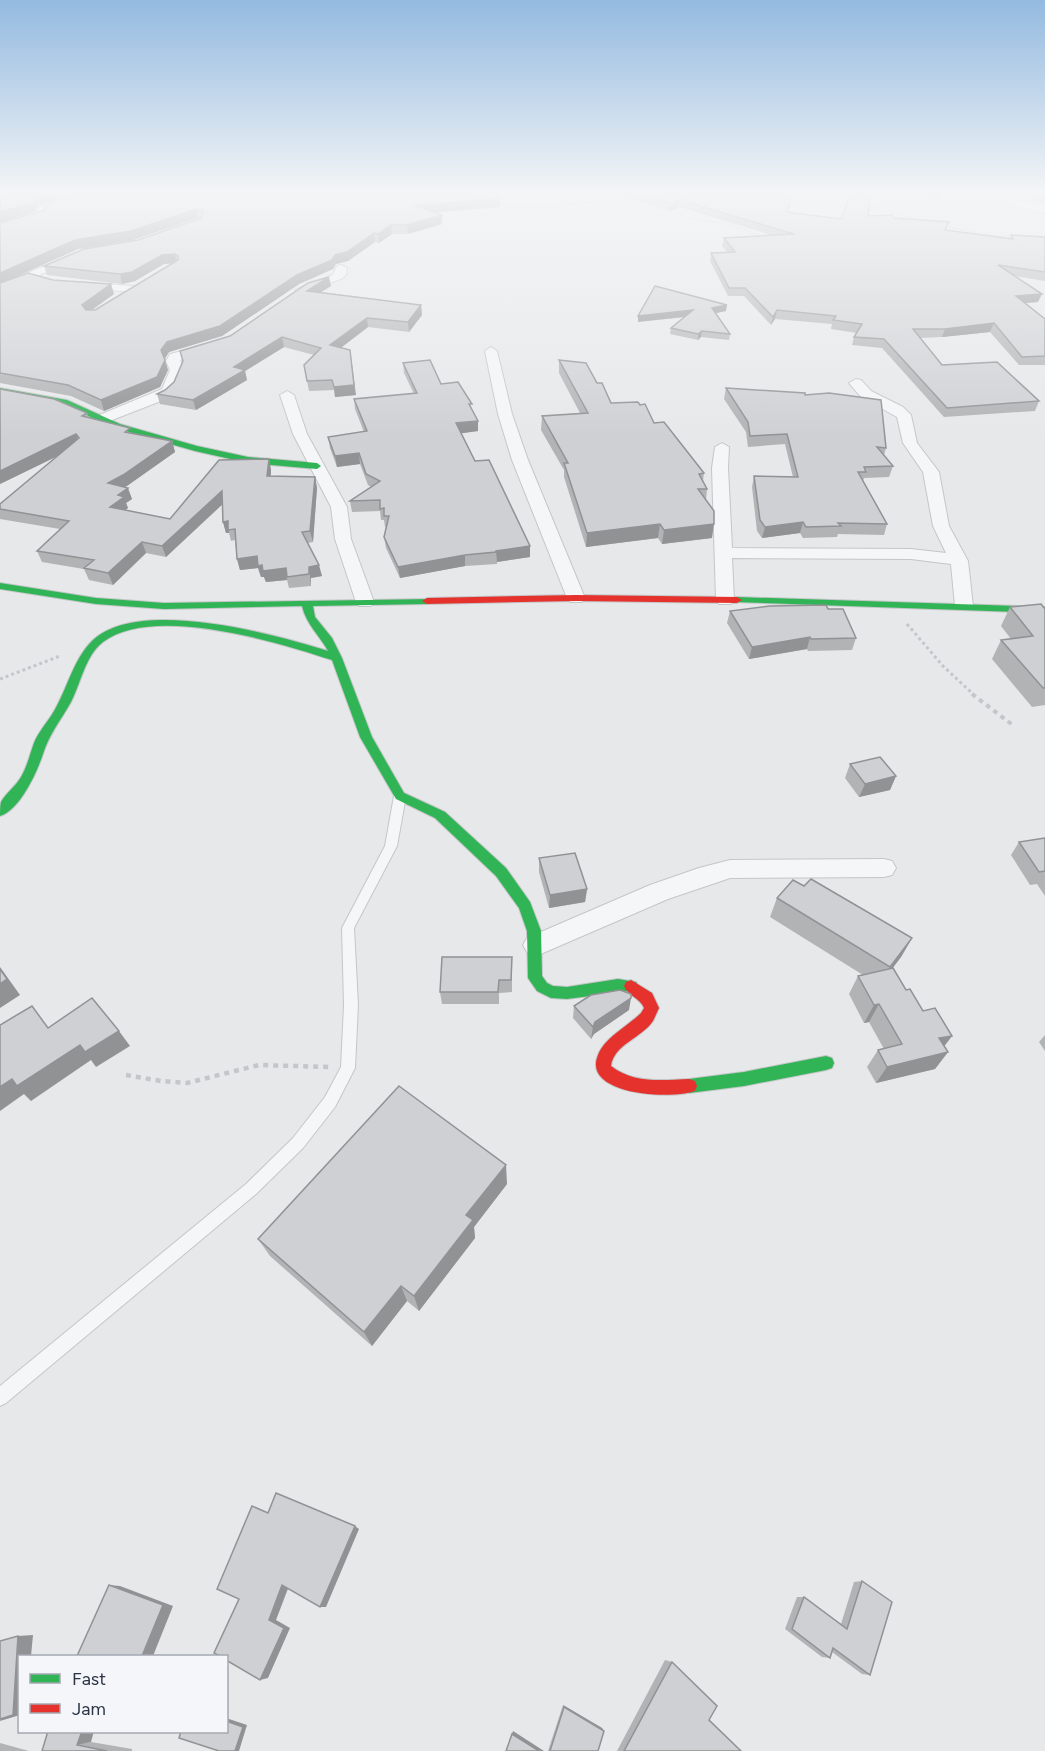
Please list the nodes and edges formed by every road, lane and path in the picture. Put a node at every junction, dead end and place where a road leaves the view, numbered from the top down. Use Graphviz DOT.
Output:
graph roads {
  1 [pos="33,275"];
  2 [pos="340,275"];
  3 [pos="30,276"];
  4 [pos="49,282"];
  5 [pos="146,282"];
  6 [pos="63,285"];
  7 [pos="0,289"];
  8 [pos="132,289"];
  9 [pos="117,300"];
  10 [pos="286,300"];
  11 [pos="227,341"];
  12 [pos="491,351"];
  13 [pos="856,383"];
  14 [pos="0,390"];
  15 [pos="288,395"];
  16 [pos="102,419"];
  17 [pos="722,447"];
  18 [pos="317,466"];
  19 [pos="724,553"];
  20 [pos="959,561"];
  21 [pos="0,586"];
  22 [pos="576,598"];
  23 [pos="725,600"];
  24 [pos="365,602"];
  25 [pos="307,604"];
  26 [pos="892,604"];
  27 [pos="964,606"];
  28 [pos="1045,610"];
  29 [pos="90,650"];
  30 [pos="337,658"];
  31 [pos="0,679"];
  32 [pos="1014,726"];
  33 [pos="400,796"];
  34 [pos="0,811"];
  35 [pos="884,868"];
  36 [pos="536,945"];
  37 [pos="826,1064"];
  38 [pos="348,1068"];
  39 [pos="126,1076"];
  40 [pos="0,1397"];
  1 -- 3 [label="street"];
  2 -- 10 [label="street"];
  3 -- 4 [label="street"];
  3 -- 7 [label="street"];
  5 -- 8 [label="street"];
  6 -- 8 [label="street"];
  8 -- 9 [label="street"];
  11 -- 16 [label="street"];
  12 -- 22 [label="street"];
  13 -- 20 [label="street"];
  14 -- 16 [label="street"];
  15 -- 18 [label="street"];
  16 -- 18 [label="street"];
  17 -- 19 [label="street"];
  18 -- 24 [label="street"];
  19 -- 20 [label="street"];
  19 -- 23 [label="street"];
  20 -- 27 [label="street"];
  21 -- 25 [label="street"];
  22 -- 23 [label="street"];
  22 -- 24 [label="street"];
  23 -- 26 [label="street"];
  24 -- 25 [label="street"];
  25 -- 30 [label="street"];
  26 -- 27 [label="street"];
  26 -- 32 [label="path"];
  27 -- 28 [label="street"];
  29 -- 30 [label="street"];
  29 -- 31 [label="path"];
  29 -- 34 [label="street"];
  30 -- 33 [label="street"];
  33 -- 36 [label="street"];
  33 -- 38 [label="lane"];
  35 -- 36 [label="street"];
  36 -- 37 [label="street"];
  38 -- 39 [label="path"];
  38 -- 40 [label="lane"];
}
